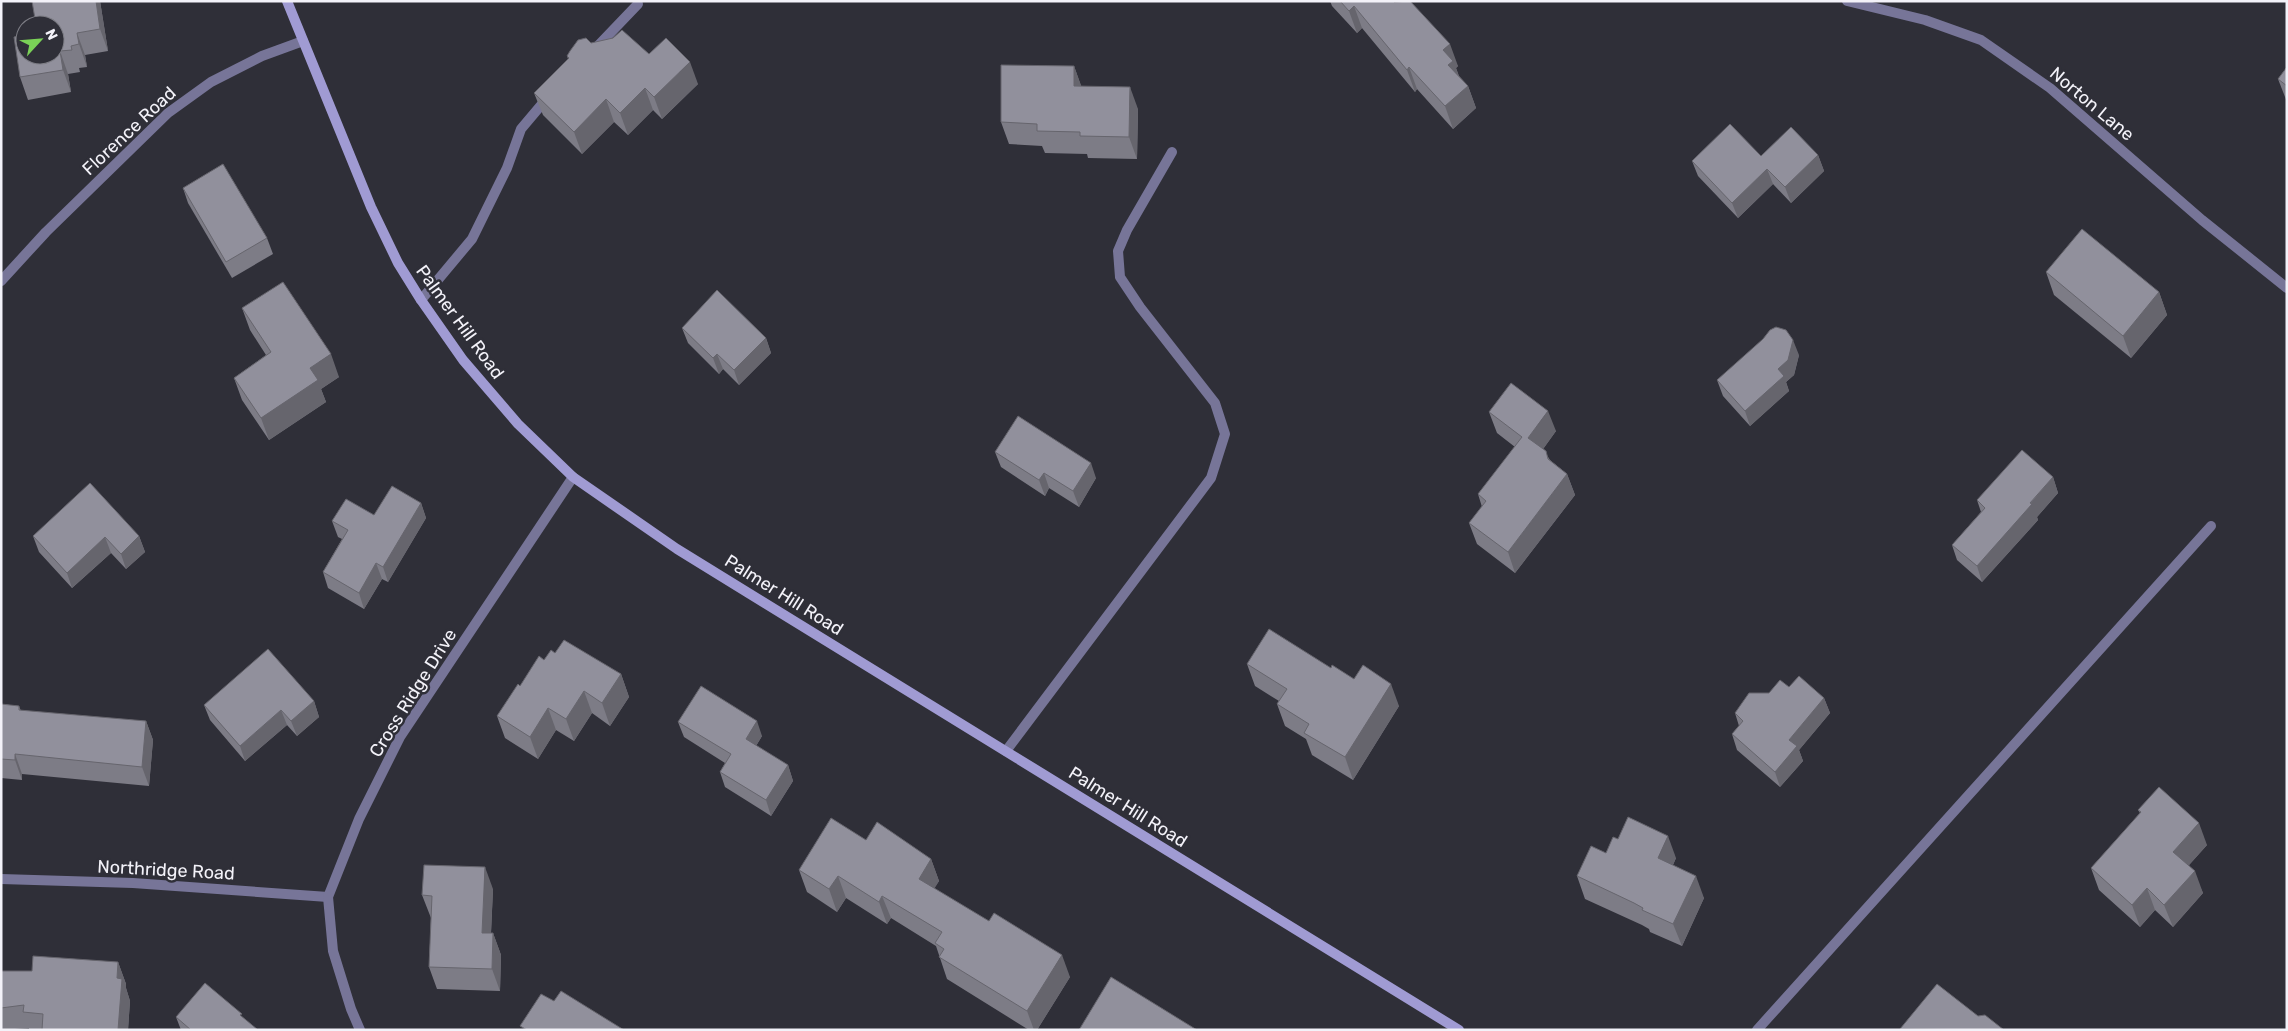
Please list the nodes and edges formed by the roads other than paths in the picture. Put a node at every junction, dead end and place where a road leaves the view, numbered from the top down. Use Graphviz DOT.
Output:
graph roads {
  1 [pos="287,1"];
  2 [pos="1847,1"];
  3 [pos="638,4"];
  4 [pos="303,41"];
  5 [pos="588,56"];
  6 [pos="554,91"];
  7 [pos="1172,152"];
  8 [pos="1,281"];
  9 [pos="2287,288"];
  10 [pos="421,300"];
  11 [pos="573,477"];
  12 [pos="2212,526"];
  13 [pos="1006,751"];
  14 [pos="1,879"];
  15 [pos="328,897"];
  16 [pos="360,1030"];
  17 [pos="1459,1030"];
  18 [pos="1758,1030"];
  1 -- 4 [label="main road, Palmer Hill Road"];
  2 -- 9 [label="street, Norton Lane"];
  3 -- 5 [label="street"];
  4 -- 8 [label="street, Florence Road"];
  4 -- 10 [label="main road, Palmer Hill Road"];
  6 -- 10 [label="street"];
  7 -- 13 [label="street"];
  10 -- 11 [label="main road, Palmer Hill Road"];
  11 -- 13 [label="main road, Palmer Hill Road"];
  11 -- 15 [label="street, Cross Ridge Drive"];
  12 -- 18 [label="street"];
  13 -- 17 [label="main road, Palmer Hill Road"];
  14 -- 15 [label="street, Northridge Road"];
  15 -- 16 [label="street, Cross Ridge Drive"];
}
